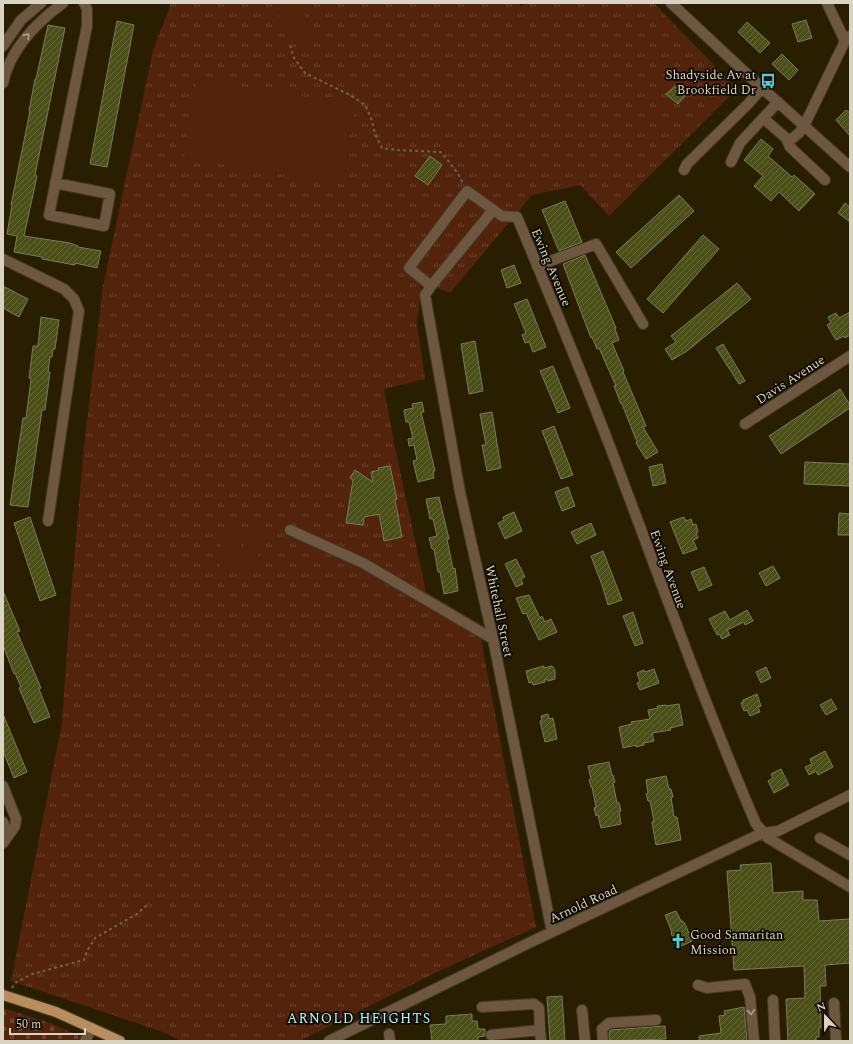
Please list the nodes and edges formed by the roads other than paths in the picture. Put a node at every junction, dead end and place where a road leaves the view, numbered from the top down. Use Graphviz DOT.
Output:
graph roads {
  1 [pos="41,3"];
  2 [pos="63,3"];
  3 [pos="84,3"];
  4 [pos="671,3"];
  5 [pos="827,3"];
  6 [pos="848,38"];
  7 [pos="3,46"];
  8 [pos="3,52"];
  9 [pos="12,58"];
  10 [pos="3,83"];
  11 [pos="762,88"];
  12 [pos="778,102"];
  13 [pos="763,118"];
  14 [pos="804,126"];
  15 [pos="788,142"];
  16 [pos="731,162"];
  17 [pos="850,167"];
  18 [pos="684,170"];
  19 [pos="825,180"];
  20 [pos="55,183"];
  21 [pos="493,210"];
  22 [pos="3,259"];
  23 [pos="537,266"];
  24 [pos="431,286"];
  25 [pos="642,324"];
  26 [pos="850,356"];
  27 [pos="745,424"];
  28 [pos="48,521"];
  29 [pos="290,530"];
  30 [pos="493,639"];
  31 [pos="3,786"];
  32 [pos="850,795"];
  33 [pos="7,807"];
  34 [pos="3,822"];
  35 [pos="764,833"];
  36 [pos="820,838"];
  37 [pos="6,839"];
  38 [pos="850,856"];
  39 [pos="850,887"];
  40 [pos="552,932"];
  41 [pos="698,985"];
  42 [pos="6,996"];
  43 [pos="774,1000"];
  44 [pos="834,1003"];
  45 [pos="482,1007"];
  46 [pos="582,1010"];
  47 [pos="656,1020"];
  48 [pos="92,1028"];
  49 [pos="540,1030"];
  50 [pos="491,1035"];
  51 [pos="85,1041"];
  52 [pos="120,1041"];
  53 [pos="329,1041"];
  54 [pos="541,1041"];
  55 [pos="585,1041"];
  56 [pos="603,1041"];
  57 [pos="754,1041"];
  58 [pos="775,1041"];
  59 [pos="836,1041"];
  1 -- 7 [label="street"];
  9 -- 2 [label="street, one-way"];
  3 -- 20 [label="street"];
  4 -- 11 [label="street"];
  5 -- 6 [label="street"];
  6 -- 14 [label="street"];
  8 -- 9 [label="street"];
  9 -- 10 [label="street"];
  11 -- 12 [label="street"];
  11 -- 18 [label="street"];
  12 -- 13 [label="street"];
  12 -- 14 [label="street"];
  13 -- 15 [label="street"];
  13 -- 16 [label="street"];
  14 -- 15 [label="street"];
  14 -- 17 [label="street"];
  15 -- 19 [label="street"];
  20 -- 20 [label="street"];
  21 -- 23 [label="street, Ewing Avenue"];
  21 -- 24 [label="street"];
  21 -- 24 [label="street"];
  22 -- 28 [label="street"];
  23 -- 25 [label="street"];
  23 -- 35 [label="street, Ewing Avenue"];
  24 -- 30 [label="street, Whitehall Street"];
  26 -- 27 [label="street, Davis Avenue"];
  29 -- 30 [label="street"];
  30 -- 40 [label="street, Whitehall Street"];
  31 -- 33 [label="street"];
  32 -- 35 [label="street, Arnold Road"];
  33 -- 37 [label="street"];
  34 -- 37 [label="street"];
  35 -- 39 [label="street, Ewing Avenue"];
  35 -- 40 [label="street, Arnold Road"];
  36 -- 38 [label="street"];
  40 -- 53 [label="street, Arnold Road"];
  41 -- 57 [label="street, one-way"];
  42 -- 48 [label="main road"];
  43 -- 58 [label="street"];
  44 -- 59 [label="street"];
  45 -- 49 [label="street"];
  46 -- 55 [label="street"];
  47 -- 56 [label="street"];
  48 -- 51 [label="street"];
  48 -- 52 [label="main road"];
  49 -- 50 [label="street"];
  49 -- 54 [label="street"];
}
